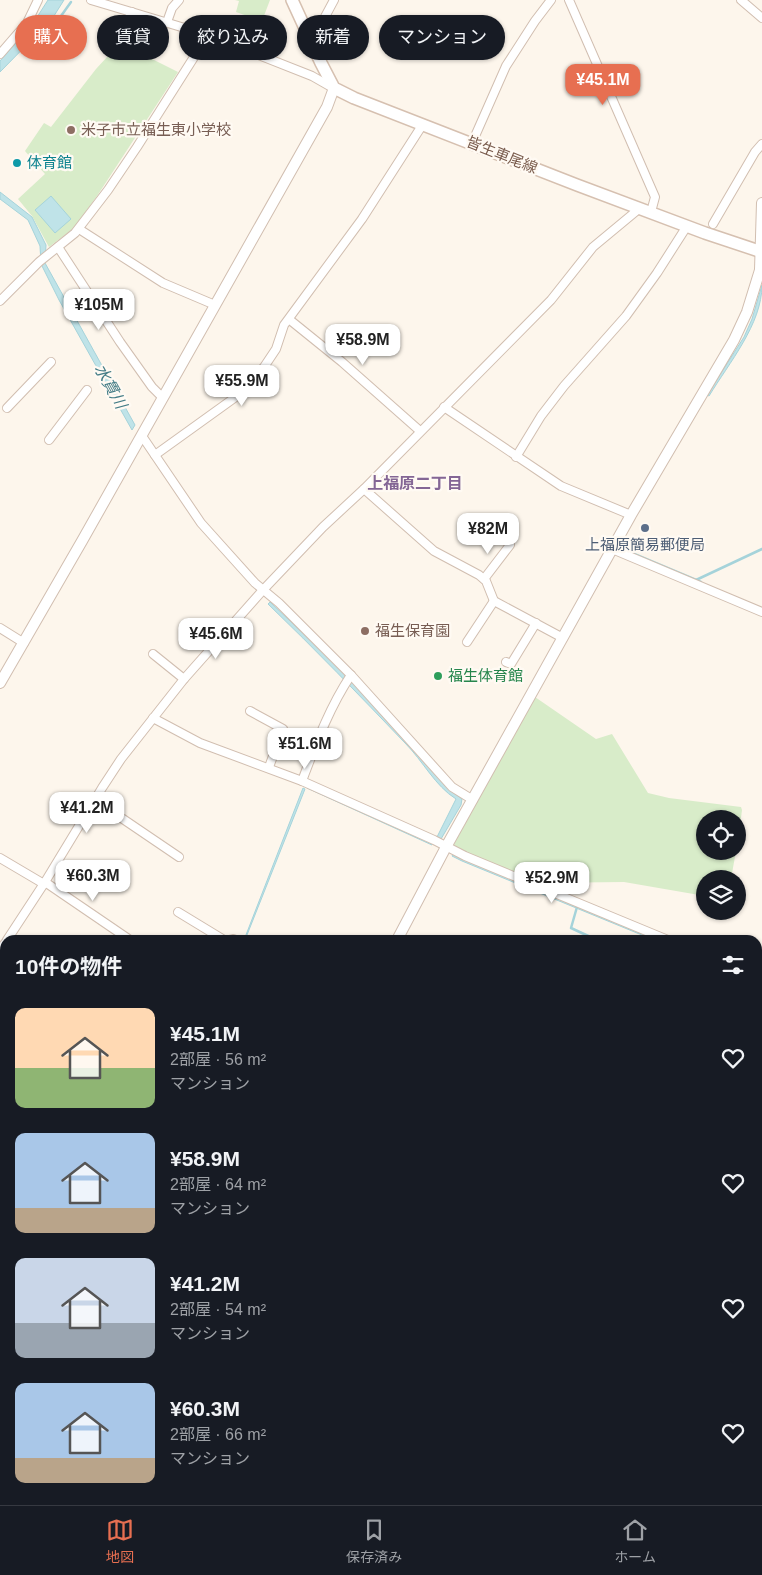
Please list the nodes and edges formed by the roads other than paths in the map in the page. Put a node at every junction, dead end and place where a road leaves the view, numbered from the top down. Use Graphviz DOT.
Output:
graph roads {
  1 [pos="38,0"];
  2 [pos="91,0"];
  3 [pos="179,0"];
  4 [pos="292,0"];
  5 [pos="334,0"];
  6 [pos="552,0"];
  7 [pos="568,0"];
  8 [pos="741,0"];
  9 [pos="132,12"];
  10 [pos="130,15"];
  11 [pos="142,15"];
  12 [pos="299,15"];
  13 [pos="325,15"];
  14 [pos="169,16"];
  15 [pos="762,18"];
  16 [pos="0,54"];
  17 [pos="192,60"];
  18 [pos="271,60"];
  19 [pos="320,60"];
  20 [pos="334,88"];
  21 [pos="423,124"];
  22 [pos="472,143"];
  23 [pos="762,144"];
  24 [pos="762,203"];
  25 [pos="640,208"];
  26 [pos="651,212"];
  27 [pos="713,224"];
  28 [pos="688,226"];
  29 [pos="79,229"];
  30 [pos="58,247"];
  31 [pos="761,252"];
  32 [pos="0,300"];
  33 [pos="215,305"];
  34 [pos="290,320"];
  35 [pos="51,362"];
  36 [pos="87,390"];
  37 [pos="163,398"];
  38 [pos="444,406"];
  39 [pos="7,408"];
  40 [pos="420,431"];
  41 [pos="142,436"];
  42 [pos="48,440"];
  43 [pos="155,455"];
  44 [pos="516,457"];
  45 [pos="364,489"];
  46 [pos="631,515"];
  47 [pos="510,545"];
  48 [pos="612,549"];
  49 [pos="484,579"];
  50 [pos="263,590"];
  51 [pos="494,601"];
  52 [pos="762,612"];
  53 [pos="536,623"];
  54 [pos="0,628"];
  55 [pos="563,638"];
  56 [pos="466,642"];
  57 [pos="24,643"];
  58 [pos="153,654"];
  59 [pos="506,662"];
  60 [pos="350,675"];
  61 [pos="184,679"];
  62 [pos="0,682"];
  63 [pos="250,711"];
  64 [pos="153,718"];
  65 [pos="269,767"];
  66 [pos="302,781"];
  67 [pos="95,800"];
  68 [pos="473,800"];
  69 [pos="446,847"];
  70 [pos="179,857"];
  71 [pos="0,858"];
  72 [pos="45,883"];
  73 [pos="178,912"];
  74 [pos="10,935"];
  75 [pos="123,935"];
  76 [pos="216,935"];
  77 [pos="400,935"];
  78 [pos="656,935"];
  1 -- 16 [label="street"];
  2 -- 9 [label="street"];
  3 -- 14 [label="street"];
  4 -- 12 [label="main road"];
  5 -- 13 [label="street"];
  6 -- 22 [label="street"];
  7 -- 26 [label="street"];
  8 -- 15 [label="street"];
  9 -- 10 [label="street"];
  9 -- 11 [label="street"];
  17 -- 29 [label="street"];
  18 -- 20 [label="street"];
  19 -- 20 [label="main road"];
  20 -- 21 [label="main road, 皆生車尾線"];
  20 -- 33 [label="street"];
  21 -- 22 [label="main road, 皆生車尾線"];
  21 -- 34 [label="street"];
  22 -- 25 [label="main road, 皆生車尾線"];
  23 -- 27 [label="street"];
  24 -- 31 [label="street"];
  25 -- 26 [label="main road, 皆生車尾線"];
  25 -- 38 [label="street"];
  26 -- 28 [label="main road, 皆生車尾線"];
  28 -- 31 [label="main road, 皆生車尾線"];
  28 -- 44 [label="street"];
  29 -- 30 [label="street"];
  29 -- 33 [label="street"];
  30 -- 32 [label="street"];
  30 -- 37 [label="street"];
  31 -- 46 [label="street"];
  33 -- 37 [label="street"];
  34 -- 40 [label="street"];
  34 -- 43 [label="street"];
  35 -- 39 [label="street"];
  36 -- 42 [label="street"];
  37 -- 41 [label="street"];
  38 -- 40 [label="street"];
  38 -- 44 [label="street"];
  40 -- 45 [label="street"];
  41 -- 43 [label="street"];
  41 -- 57 [label="street"];
  43 -- 50 [label="street"];
  44 -- 46 [label="street"];
  45 -- 49 [label="street"];
  45 -- 50 [label="street"];
  46 -- 48 [label="street"];
  47 -- 49 [label="street"];
  48 -- 52 [label="street"];
  48 -- 55 [label="street"];
  49 -- 51 [label="street"];
  50 -- 60 [label="street"];
  50 -- 61 [label="street"];
  51 -- 53 [label="street"];
  51 -- 56 [label="street"];
  53 -- 55 [label="street"];
  53 -- 59 [label="street"];
  54 -- 57 [label="street"];
  55 -- 68 [label="street"];
  57 -- 62 [label="street"];
  58 -- 61 [label="street"];
  60 -- 66 [label="street"];
  60 -- 68 [label="street"];
  61 -- 64 [label="street"];
  63 -- 65 [label="street"];
  64 -- 65 [label="street"];
  64 -- 67 [label="street"];
  65 -- 66 [label="street"];
  66 -- 69 [label="street"];
  67 -- 70 [label="street"];
  67 -- 72 [label="street"];
  68 -- 69 [label="street"];
  69 -- 77 [label="street"];
  69 -- 78 [label="street"];
  71 -- 72 [label="street"];
  72 -- 74 [label="street"];
  72 -- 75 [label="street"];
  73 -- 76 [label="street"];
}
